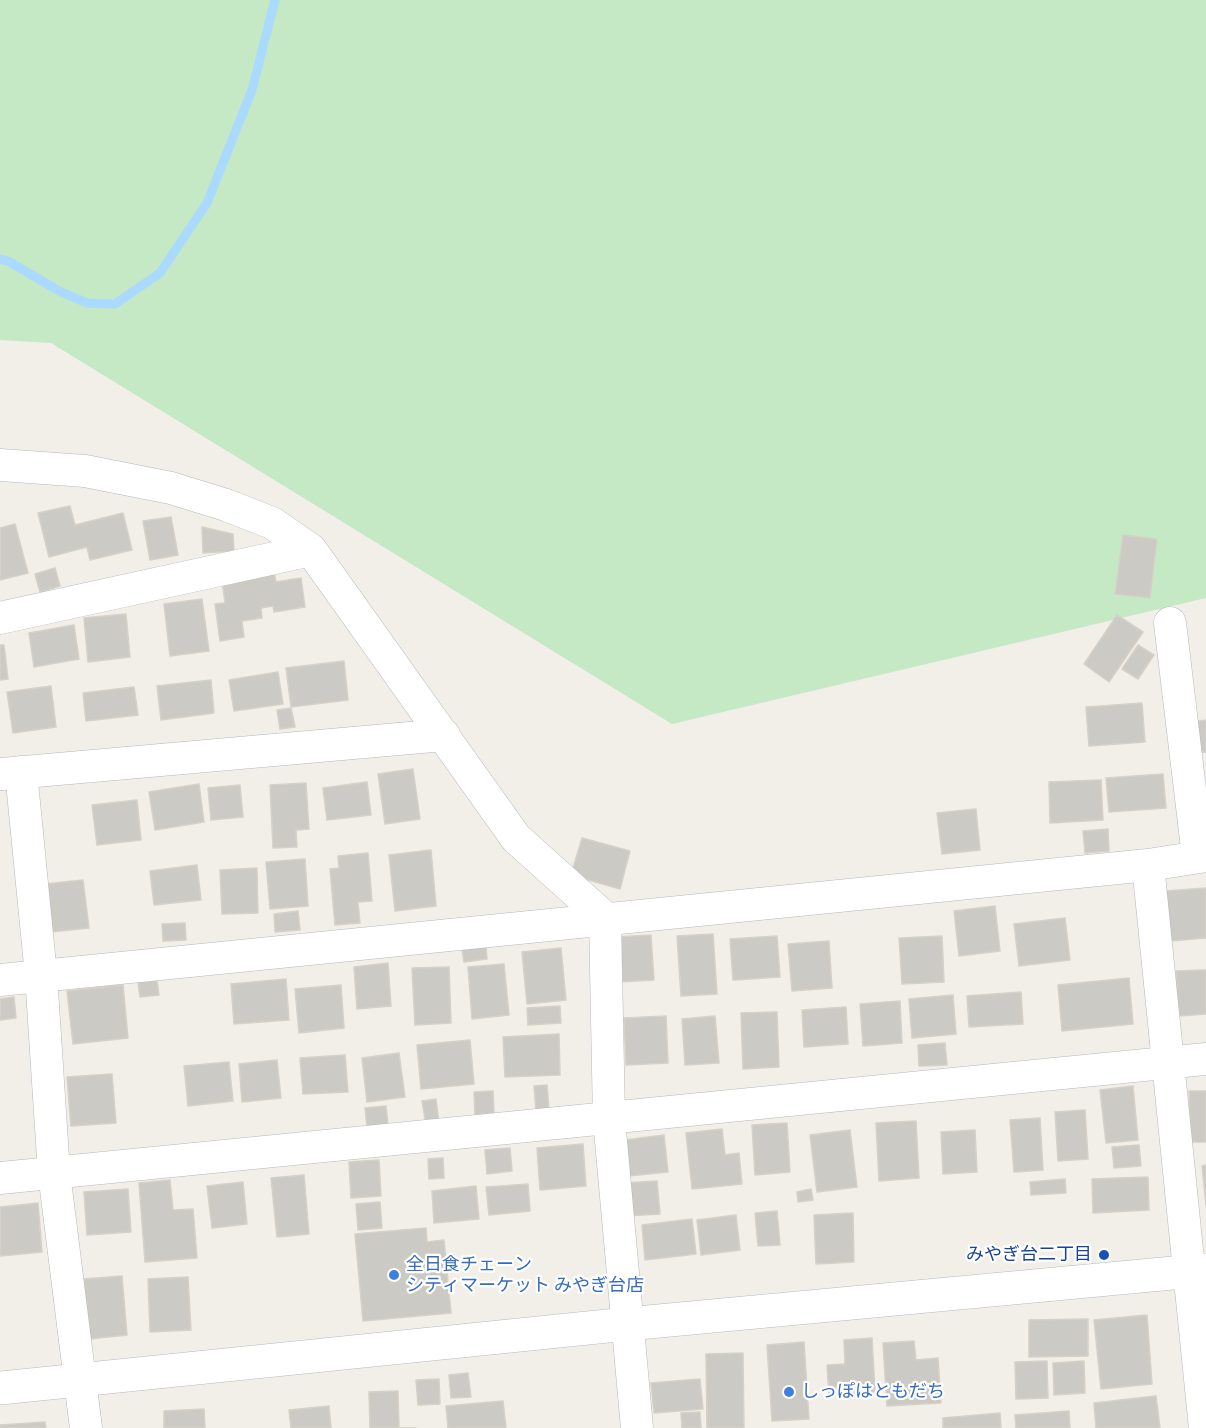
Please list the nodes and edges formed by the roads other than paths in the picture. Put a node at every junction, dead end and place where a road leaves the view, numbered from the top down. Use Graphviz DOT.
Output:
graph roads {
  1 [pos="0,465"];
  2 [pos="311,550"];
  3 [pos="0,618"];
  4 [pos="1170,622"];
  5 [pos="444,735"];
  6 [pos="11,773"];
  7 [pos="1202,856"];
  8 [pos="1148,866"];
  9 [pos="605,918"];
  10 [pos="41,975"];
  11 [pos="0,980"];
  12 [pos="1206,1059"];
  13 [pos="1168,1063"];
  14 [pos="609,1119"];
  15 [pos="54,1173"];
  16 [pos="0,1178"];
  17 [pos="1198,1271"];
  18 [pos="627,1324"];
  19 [pos="81,1379"];
  20 [pos="0,1388"];
  21 [pos="86,1428"];
  22 [pos="637,1428"];
  23 [pos="1205,1428"];
  1 -- 2 [label="street"];
  2 -- 3 [label="street"];
  2 -- 5 [label="street"];
  4 -- 7 [label="street"];
  5 -- 6 [label="street"];
  5 -- 9 [label="street"];
  6 -- 10 [label="street"];
  7 -- 8 [label="street"];
  8 -- 9 [label="street"];
  8 -- 13 [label="street"];
  9 -- 10 [label="street"];
  9 -- 14 [label="street"];
  10 -- 11 [label="street"];
  10 -- 15 [label="street"];
  12 -- 13 [label="street"];
  13 -- 14 [label="street"];
  13 -- 17 [label="street"];
  14 -- 15 [label="street"];
  14 -- 18 [label="street"];
  15 -- 16 [label="street"];
  15 -- 19 [label="street"];
  17 -- 18 [label="street"];
  17 -- 23 [label="street"];
  18 -- 19 [label="street"];
  18 -- 22 [label="street"];
  19 -- 20 [label="street"];
  19 -- 21 [label="street"];
}
